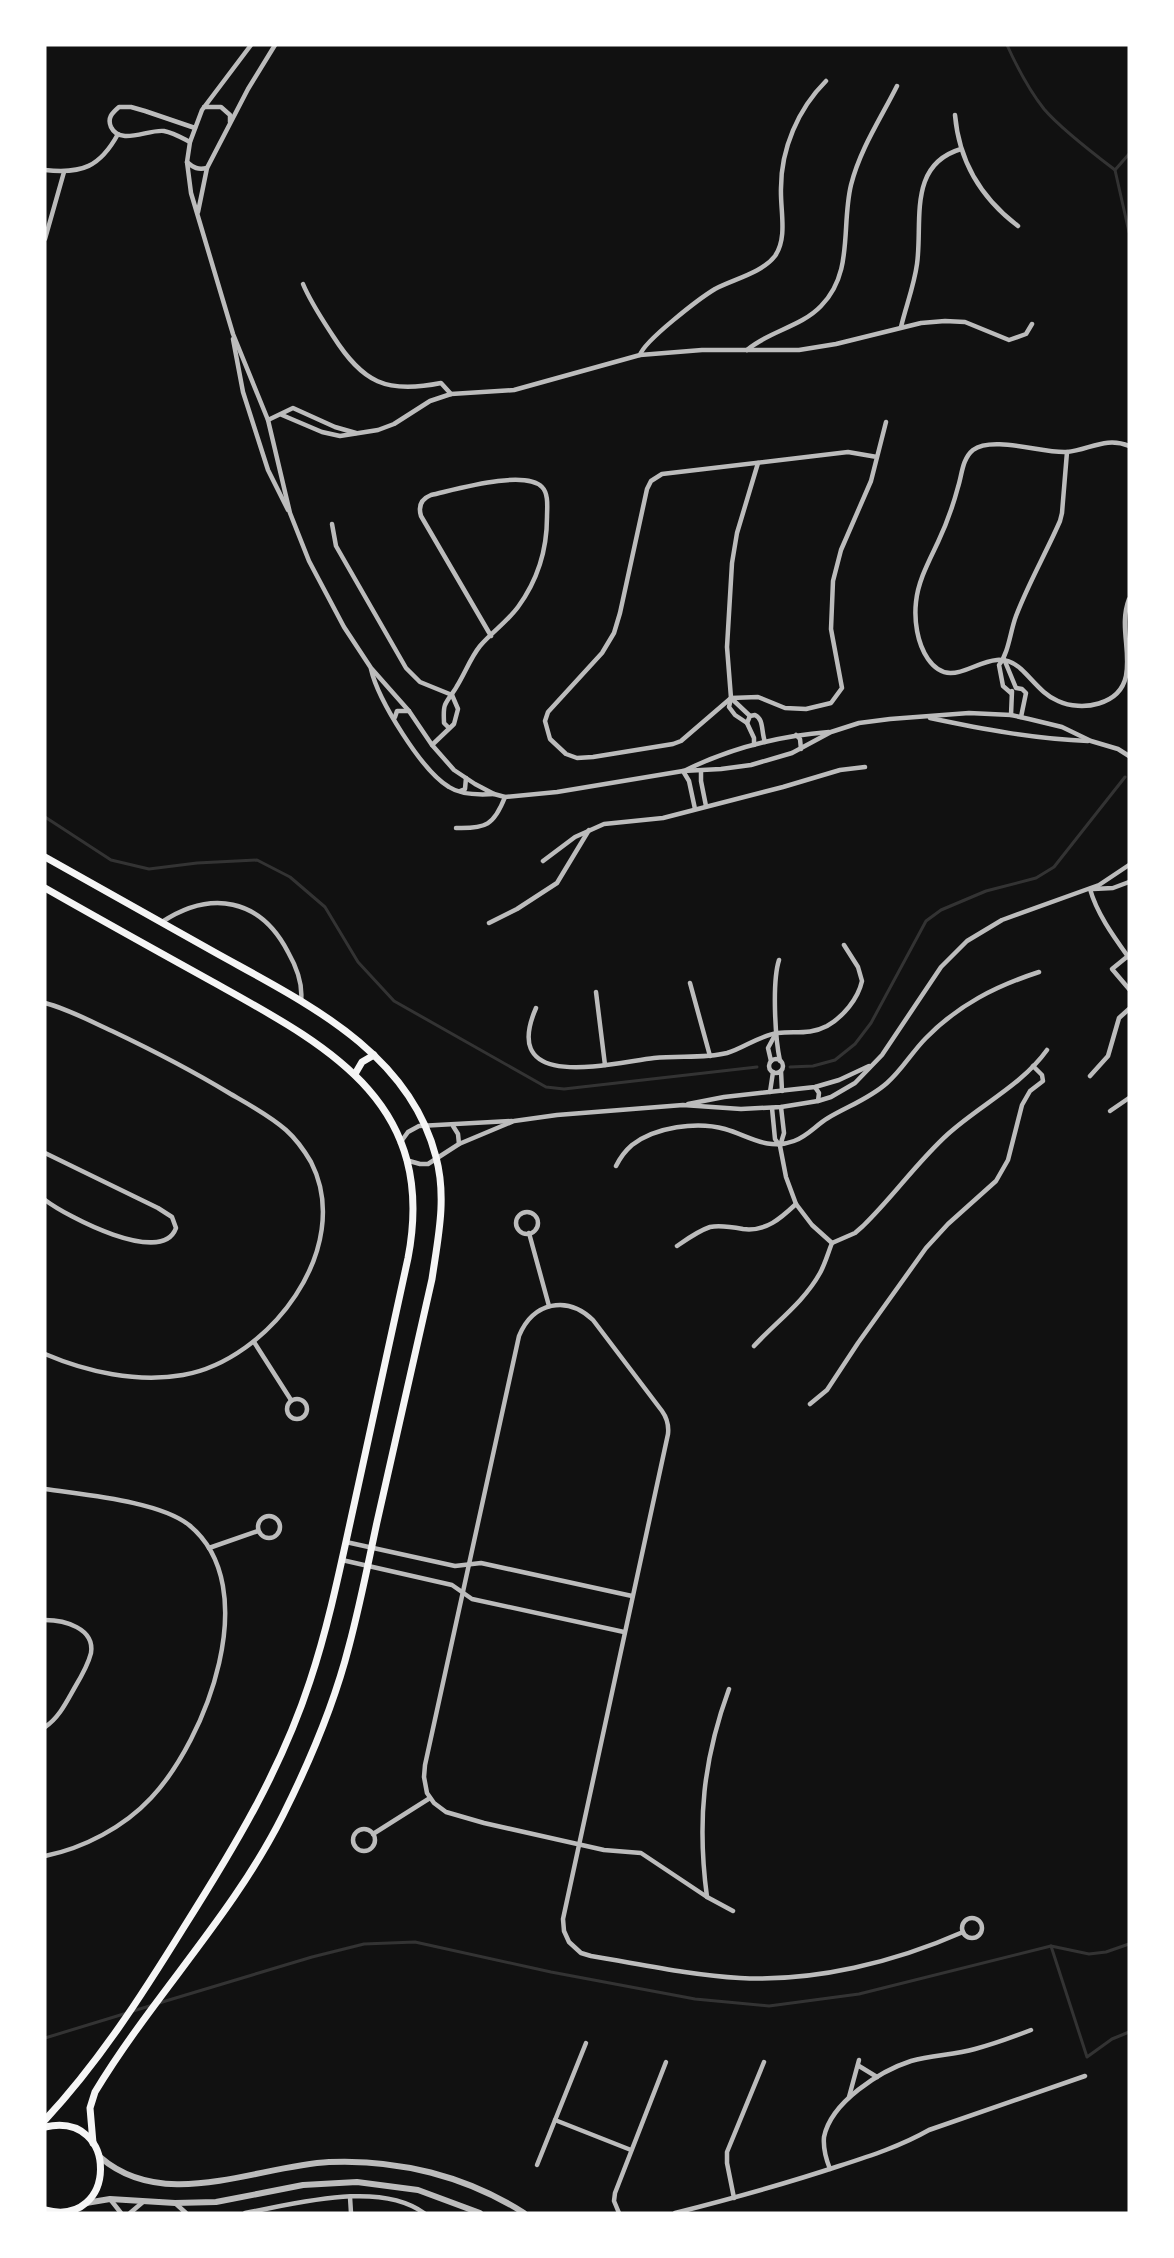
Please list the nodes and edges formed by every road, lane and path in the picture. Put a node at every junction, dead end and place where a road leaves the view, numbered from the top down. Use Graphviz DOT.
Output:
graph roads {
  1 [pos="251,45"];
  2 [pos="275,45"];
  3 [pos="826,81"];
  4 [pos="897,86"];
  5 [pos="204,107"];
  6 [pos="956,115"];
  7 [pos="230,125"];
  8 [pos="195,128"];
  9 [pos="118,134"];
  10 [pos="190,142"];
  11 [pos="961,149"];
  12 [pos="187,162"];
  13 [pos="207,168"];
  14 [pos="45,170"];
  15 [pos="64,172"];
  16 [pos="197,214"];
  17 [pos="1017,226"];
  18 [pos="45,240"];
  19 [pos="303,284"];
  20 [pos="1032,324"];
  21 [pos="901,327"];
  22 [pos="233,334"];
  23 [pos="747,351"];
  24 [pos="640,356"];
  25 [pos="249,371"];
  26 [pos="238,372"];
  27 [pos="451,394"];
  28 [pos="282,415"];
  29 [pos="268,420"];
  30 [pos="886,422"];
  31 [pos="358,433"];
  32 [pos="1129,446"];
  33 [pos="1067,452"];
  34 [pos="877,457"];
  35 [pos="758,463"];
  36 [pos="280,466"];
  37 [pos="268,470"];
  38 [pos="290,513"];
  39 [pos="332,524"];
  40 [pos="1129,599"];
  41 [pos="491,636"];
  42 [pos="1004,659"];
  43 [pos="371,668"];
  44 [pos="1016,688"];
  45 [pos="1011,693"];
  46 [pos="452,695"];
  47 [pos="731,698"];
  48 [pos="409,711"];
  49 [pos="969,713"];
  50 [pos="1011,715"];
  51 [pos="750,716"];
  52 [pos="924,717"];
  53 [pos="1021,717"];
  54 [pos="395,719"];
  55 [pos="747,723"];
  56 [pos="967,727"];
  57 [pos="449,728"];
  58 [pos="1062,728"];
  59 [pos="831,732"];
  60 [pos="796,735"];
  61 [pos="1059,740"];
  62 [pos="1091,741"];
  63 [pos="765,742"];
  64 [pos="432,745"];
  65 [pos="754,745"];
  66 [pos="801,749"];
  67 [pos="718,756"];
  68 [pos="1129,756"];
  69 [pos="865,767"];
  70 [pos="721,770"];
  71 [pos="683,771"];
  72 [pos="701,771"];
  73 [pos="466,778"];
  74 [pos="460,791"];
  75 [pos="494,794"];
  76 [pos="505,797"];
  77 [pos="706,806"];
  78 [pos="695,809"];
  79 [pos="456,828"];
  80 [pos="589,830"];
  81 [pos="45,857"];
  82 [pos="543,861"];
  83 [pos="1129,865"];
  84 [pos="1129,882"];
  85 [pos="45,888"];
  86 [pos="1090,889"];
  87 [pos="162,922"];
  88 [pos="489,923"];
  89 [pos="844,945"];
  90 [pos="1129,957"];
  91 [pos="779,960"];
  92 [pos="1039,972"];
  93 [pos="690,983"];
  94 [pos="1129,989"];
  95 [pos="596,992"];
  96 [pos="301,1001"];
  97 [pos="45,1003"];
  98 [pos="536,1008"];
  99 [pos="1129,1009"];
  100 [pos="776,1033"];
  101 [pos="1047,1050"];
  102 [pos="374,1055"];
  103 [pos="710,1056"];
  104 [pos="780,1060"];
  105 [pos="771,1061"];
  106 [pos="874,1063"];
  107 [pos="605,1065"];
  108 [pos="1033,1066"];
  109 [pos="781,1071"];
  110 [pos="773,1072"];
  111 [pos="355,1074"];
  112 [pos="1090,1076"];
  113 [pos="815,1087"];
  114 [pos="782,1091"];
  115 [pos="770,1092"];
  116 [pos="743,1094"];
  117 [pos="1129,1098"];
  118 [pos="818,1101"];
  119 [pos="683,1105"];
  120 [pos="772,1107"];
  121 [pos="781,1107"];
  122 [pos="741,1109"];
  123 [pos="1110,1111"];
  124 [pos="514,1121"];
  125 [pos="425,1125"];
  126 [pos="453,1126"];
  127 [pos="400,1143"];
  128 [pos="459,1144"];
  129 [pos="780,1146"];
  130 [pos="45,1153"];
  131 [pos="437,1158"];
  132 [pos="406,1160"];
  133 [pos="616,1166"];
  134 [pos="45,1200"];
  135 [pos="796,1203"];
  136 [pos="529,1233"];
  137 [pos="832,1243"];
  138 [pos="677,1246"];
  139 [pos="549,1306"];
  140 [pos="254,1342"];
  141 [pos="754,1346"];
  142 [pos="45,1354"];
  143 [pos="291,1400"];
  144 [pos="810,1404"];
  145 [pos="45,1489"];
  146 [pos="258,1530"];
  147 [pos="346,1542"];
  148 [pos="209,1548"];
  149 [pos="371,1548"];
  150 [pos="342,1560"];
  151 [pos="469,1565"];
  152 [pos="367,1566"];
  153 [pos="463,1592"];
  154 [pos="632,1596"];
  155 [pos="45,1620"];
  156 [pos="624,1632"];
  157 [pos="729,1689"];
  158 [pos="45,1727"];
  159 [pos="430,1798"];
  160 [pos="373,1834"];
  161 [pos="579,1844"];
  162 [pos="45,1856"];
  163 [pos="706,1897"];
  164 [pos="733,1911"];
  165 [pos="963,1932"];
  166 [pos="1031,2030"];
  167 [pos="586,2043"];
  168 [pos="666,2062"];
  169 [pos="764,2062"];
  170 [pos="1085,2076"];
  171 [pos="878,2077"];
  172 [pos="849,2097"];
  173 [pos="45,2120"];
  174 [pos="555,2120"];
  175 [pos="45,2127"];
  176 [pos="93,2143"];
  177 [pos="631,2150"];
  178 [pos="100,2157"];
  179 [pos="537,2165"];
  180 [pos="830,2169"];
  181 [pos="350,2198"];
  182 [pos="734,2198"];
  183 [pos="110,2199"];
  184 [pos="143,2202"];
  185 [pos="85,2203"];
  186 [pos="175,2203"];
  187 [pos="45,2210"];
  188 [pos="261,2211"];
  189 [pos="121,2213"];
  190 [pos="130,2213"];
  191 [pos="186,2213"];
  192 [pos="245,2213"];
  193 [pos="351,2213"];
  194 [pos="424,2213"];
  195 [pos="480,2213"];
  196 [pos="524,2213"];
  197 [pos="619,2213"];
  198 [pos="675,2213"];
  1 -- 5 [label="street"];
  2 -- 7 [label="street"];
  3 -- 24 [label="street"];
  4 -- 23 [label="street"];
  5 -- 7 [label="street"];
  5 -- 8 [label="street"];
  6 -- 11 [label="street"];
  7 -- 13 [label="street"];
  8 -- 9 [label="street"];
  8 -- 10 [label="street"];
  9 -- 10 [label="street"];
  9 -- 15 [label="street"];
  10 -- 12 [label="street"];
  11 -- 17 [label="street"];
  11 -- 21 [label="street"];
  12 -- 13 [label="street"];
  12 -- 16 [label="street"];
  13 -- 16 [label="street"];
  14 -- 15 [label="street"];
  15 -- 18 [label="street"];
  16 -- 22 [label="street"];
  19 -- 27 [label="street"];
  20 -- 21 [label="street"];
  21 -- 23 [label="street"];
  22 -- 25 [label="street"];
  22 -- 26 [label="street"];
  23 -- 24 [label="street"];
  24 -- 27 [label="street"];
  25 -- 26 [label="street"];
  25 -- 29 [label="street"];
  26 -- 37 [label="street"];
  27 -- 31 [label="street"];
  28 -- 29 [label="street"];
  28 -- 31 [label="street"];
  28 -- 31 [label="street"];
  29 -- 36 [label="street"];
  30 -- 34 [label="street"];
  32 -- 33 [label="street"];
  33 -- 42 [label="street"];
  33 -- 42 [label="street"];
  34 -- 35 [label="street"];
  34 -- 47 [label="street"];
  35 -- 47 [label="street"];
  35 -- 47 [label="street"];
  36 -- 37 [label="street"];
  36 -- 38 [label="street"];
  37 -- 38 [label="street"];
  38 -- 43 [label="street"];
  39 -- 46 [label="street"];
  40 -- 42 [label="street"];
  41 -- 41 [label="street"];
  41 -- 46 [label="street"];
  42 -- 44 [label="street"];
  42 -- 45 [label="street"];
  43 -- 48 [label="street"];
  43 -- 54 [label="street"];
  44 -- 45 [label="street"];
  44 -- 53 [label="street"];
  45 -- 50 [label="street"];
  46 -- 57 [label="street"];
  46 -- 57 [label="street"];
  47 -- 51 [label="street"];
  47 -- 55 [label="street"];
  48 -- 54 [label="street"];
  48 -- 64 [label="street"];
  49 -- 50 [label="street"];
  49 -- 52 [label="street"];
  49 -- 56 [label="street"];
  50 -- 53 [label="street"];
  51 -- 55 [label="street"];
  51 -- 63 [label="street"];
  52 -- 56 [label="street"];
  52 -- 59 [label="street"];
  53 -- 58 [label="street"];
  54 -- 74 [label="street"];
  55 -- 65 [label="street"];
  56 -- 61 [label="street"];
  57 -- 64 [label="street"];
  58 -- 61 [label="street"];
  58 -- 62 [label="street"];
  59 -- 60 [label="street"];
  59 -- 66 [label="street"];
  60 -- 63 [label="street"];
  60 -- 66 [label="street"];
  61 -- 62 [label="street"];
  62 -- 68 [label="street"];
  63 -- 65 [label="street"];
  64 -- 73 [label="street"];
  65 -- 67 [label="street"];
  66 -- 70 [label="street"];
  67 -- 70 [label="street"];
  67 -- 71 [label="street"];
  69 -- 77 [label="street"];
  70 -- 72 [label="street"];
  71 -- 72 [label="street"];
  71 -- 76 [label="street"];
  71 -- 78 [label="street"];
  72 -- 77 [label="street"];
  73 -- 74 [label="street"];
  73 -- 75 [label="street"];
  74 -- 75 [label="street"];
  75 -- 76 [label="street"];
  76 -- 79 [label="street"];
  77 -- 78 [label="street"];
  78 -- 80 [label="street"];
  80 -- 82 [label="street"];
  80 -- 88 [label="street"];
  81 -- 87 [label="main road"];
  83 -- 86 [label="street"];
  84 -- 86 [label="street"];
  85 -- 111 [label="main road"];
  86 -- 90 [label="street"];
  86 -- 106 [label="street"];
  87 -- 96 [label="main road"];
  87 -- 96 [label="street"];
  89 -- 100 [label="street"];
  90 -- 94 [label="street"];
  91 -- 100 [label="street"];
  92 -- 129 [label="street"];
  93 -- 103 [label="street"];
  95 -- 107 [label="street"];
  96 -- 102 [label="main road"];
  97 -- 140 [label="street"];
  98 -- 107 [label="street"];
  99 -- 112 [label="street"];
  100 -- 103 [label="street"];
  100 -- 104 [label="street"];
  100 -- 105 [label="street"];
  101 -- 108 [label="street"];
  102 -- 111 [label="main road"];
  102 -- 125 [label="main road"];
  103 -- 107 [label="street"];
  104 -- 105 [label="street"];
  104 -- 109 [label="street"];
  105 -- 110 [label="street"];
  106 -- 113 [label="street"];
  106 -- 118 [label="street"];
  108 -- 137 [label="street"];
  108 -- 144 [label="street"];
  109 -- 110 [label="street"];
  109 -- 114 [label="street"];
  110 -- 115 [label="street"];
  111 -- 127 [label="main road"];
  113 -- 114 [label="street"];
  113 -- 118 [label="street"];
  114 -- 115 [label="street"];
  115 -- 116 [label="street"];
  116 -- 119 [label="street"];
  116 -- 122 [label="street"];
  117 -- 123 [label="street"];
  118 -- 121 [label="street"];
  119 -- 122 [label="street"];
  119 -- 124 [label="street"];
  120 -- 121 [label="street"];
  120 -- 122 [label="street"];
  120 -- 129 [label="street"];
  121 -- 129 [label="street"];
  124 -- 126 [label="street"];
  124 -- 128 [label="street"];
  125 -- 126 [label="street"];
  125 -- 127 [label="street"];
  125 -- 131 [label="main road"];
  126 -- 128 [label="street"];
  127 -- 132 [label="main road"];
  128 -- 131 [label="street"];
  129 -- 133 [label="street"];
  129 -- 135 [label="street"];
  130 -- 134 [label="street"];
  131 -- 132 [label="street"];
  131 -- 149 [label="main road"];
  132 -- 147 [label="main road"];
  135 -- 137 [label="street"];
  135 -- 138 [label="street"];
  136 -- 136 [label="street"];
  136 -- 139 [label="street"];
  137 -- 141 [label="street"];
  139 -- 151 [label="street"];
  139 -- 154 [label="street"];
  140 -- 142 [label="street"];
  140 -- 143 [label="street"];
  143 -- 143 [label="street"];
  145 -- 148 [label="street"];
  146 -- 146 [label="street"];
  146 -- 148 [label="street"];
  147 -- 149 [label="street"];
  147 -- 150 [label="main road"];
  148 -- 162 [label="street"];
  149 -- 151 [label="street"];
  149 -- 152 [label="main road"];
  150 -- 152 [label="street"];
  150 -- 173 [label="main road"];
  151 -- 153 [label="street"];
  151 -- 154 [label="street"];
  152 -- 153 [label="street"];
  152 -- 176 [label="main road"];
  153 -- 156 [label="street"];
  153 -- 159 [label="street"];
  154 -- 156 [label="street"];
  155 -- 158 [label="street"];
  156 -- 161 [label="street"];
  157 -- 163 [label="street"];
  159 -- 160 [label="street"];
  159 -- 161 [label="street"];
  160 -- 160 [label="street"];
  161 -- 163 [label="street"];
  161 -- 165 [label="street"];
  163 -- 164 [label="street"];
  165 -- 165 [label="street"];
  166 -- 171 [label="street"];
  167 -- 174 [label="street"];
  168 -- 177 [label="street"];
  169 -- 182 [label="street"];
  170 -- 180 [label="street"];
  171 -- 172 [label="street"];
  171 -- 172 [label="street"];
  172 -- 180 [label="street"];
  174 -- 177 [label="street"];
  174 -- 179 [label="street"];
  175 -- 176 [label="main road"];
  176 -- 178 [label="main road"];
  177 -- 197 [label="street"];
  178 -- 185 [label="main road"];
  178 -- 196 [label="street"];
  180 -- 182 [label="street"];
  181 -- 188 [label="street"];
  181 -- 193 [label="street"];
  181 -- 194 [label="street"];
  182 -- 198 [label="street"];
  183 -- 184 [label="street"];
  183 -- 185 [label="street"];
  183 -- 189 [label="street"];
  184 -- 186 [label="street"];
  184 -- 190 [label="street"];
  185 -- 187 [label="main road"];
  186 -- 191 [label="street"];
  186 -- 195 [label="street"];
  188 -- 192 [label="street"];
}
